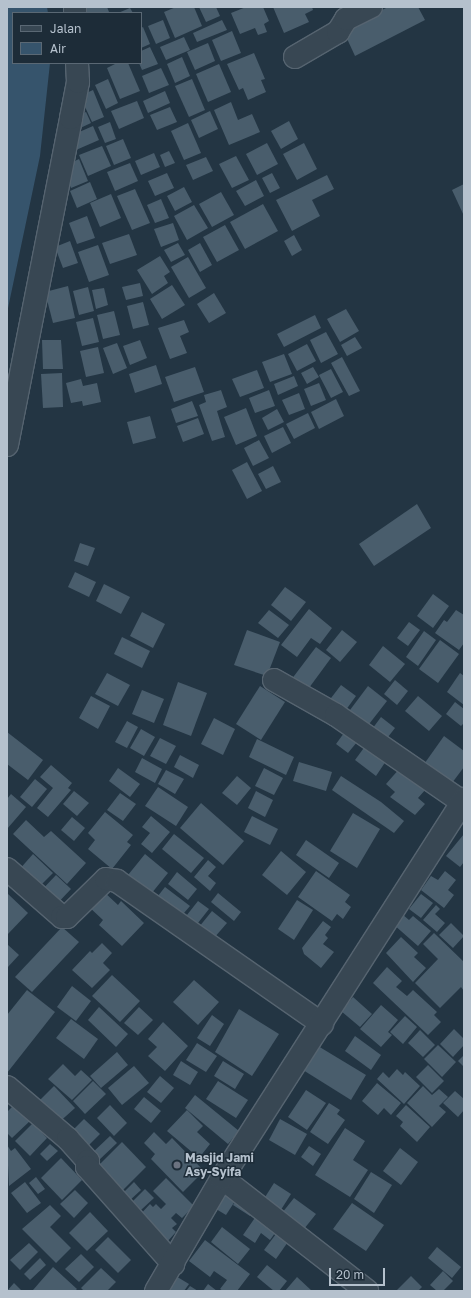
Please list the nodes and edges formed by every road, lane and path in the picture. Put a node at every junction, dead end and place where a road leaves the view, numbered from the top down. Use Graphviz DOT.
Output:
graph roads {
  1 [pos="371,7"];
  2 [pos="343,13"];
  3 [pos="295,57"];
  4 [pos="77,64"];
  5 [pos="7,444"];
  6 [pos="274,680"];
  7 [pos="461,811"];
  8 [pos="7,869"];
  9 [pos="322,1024"];
  10 [pos="7,1087"];
  11 [pos="222,1178"];
  12 [pos="173,1264"];
  13 [pos="156,1291"];
  14 [pos="367,1291"];
  1 -- 2 [label="street"];
  2 -- 3 [label="street"];
  4 -- 5 [label="street"];
  6 -- 7 [label="street"];
  7 -- 9 [label="street"];
  8 -- 9 [label="street"];
  9 -- 11 [label="street"];
  10 -- 12 [label="street"];
  11 -- 12 [label="street"];
  11 -- 14 [label="street"];
  12 -- 13 [label="street"];
}
